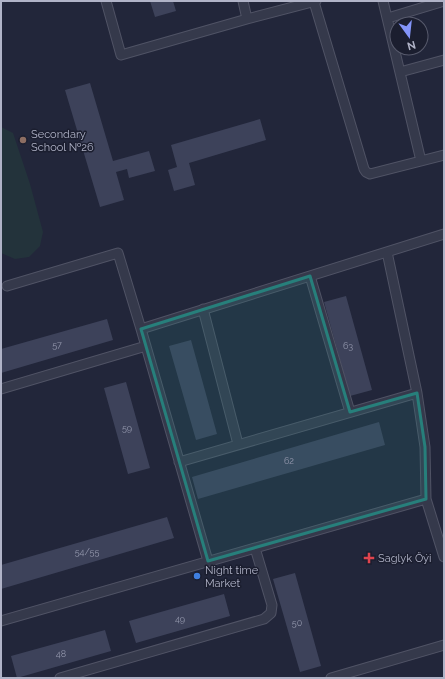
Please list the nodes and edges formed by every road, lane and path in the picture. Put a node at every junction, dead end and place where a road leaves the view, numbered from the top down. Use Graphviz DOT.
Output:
graph roads {
  1 [pos="106,1"];
  2 [pos="243,1"];
  3 [pos="315,1"];
  4 [pos="382,1"];
  5 [pos="444,1"];
  6 [pos="388,18"];
  7 [pos="248,19"];
  8 [pos="444,60"];
  9 [pos="400,72"];
  10 [pos="444,155"];
  11 [pos="421,161"];
  12 [pos="444,234"];
  13 [pos="387,252"];
  14 [pos="310,276"];
  15 [pos="7,286"];
  16 [pos="203,309"];
  17 [pos="141,329"];
  18 [pos="146,346"];
  19 [pos="1,388"];
  20 [pos="417,393"];
  21 [pos="350,412"];
  22 [pos="238,444"];
  23 [pos="179,462"];
  24 [pos="426,499"];
  25 [pos="255,548"];
  26 [pos="444,557"];
  27 [pos="208,561"];
  28 [pos="1,621"];
  29 [pos="444,645"];
  30 [pos="343,676"];
  31 [pos="60,678"];
  32 [pos="331,678"];
  1 -- 7 [label="street"];
  2 -- 7 [label="street"];
  3 -- 7 [label="street"];
  3 -- 11 [label="street"];
  4 -- 6 [label="street"];
  5 -- 6 [label="street"];
  6 -- 9 [label="street"];
  8 -- 9 [label="street"];
  9 -- 11 [label="street"];
  10 -- 11 [label="street"];
  12 -- 13 [label="street"];
  13 -- 14 [label="street"];
  13 -- 20 [label="street"];
  14 -- 16 [label="street"];
  14 -- 21 [label="street"];
  15 -- 17 [label="street"];
  16 -- 17 [label="street"];
  16 -- 22 [label="street"];
  17 -- 18 [label="street"];
  18 -- 19 [label="street"];
  18 -- 23 [label="street"];
  20 -- 21 [label="street"];
  20 -- 24 [label="street"];
  21 -- 22 [label="street"];
  22 -- 23 [label="street"];
  23 -- 27 [label="street"];
  24 -- 25 [label="street"];
  24 -- 26 [label="street"];
  25 -- 27 [label="street"];
  25 -- 31 [label="street"];
  27 -- 28 [label="street"];
  29 -- 30 [label="street"];
  30 -- 32 [label="street"];
}
